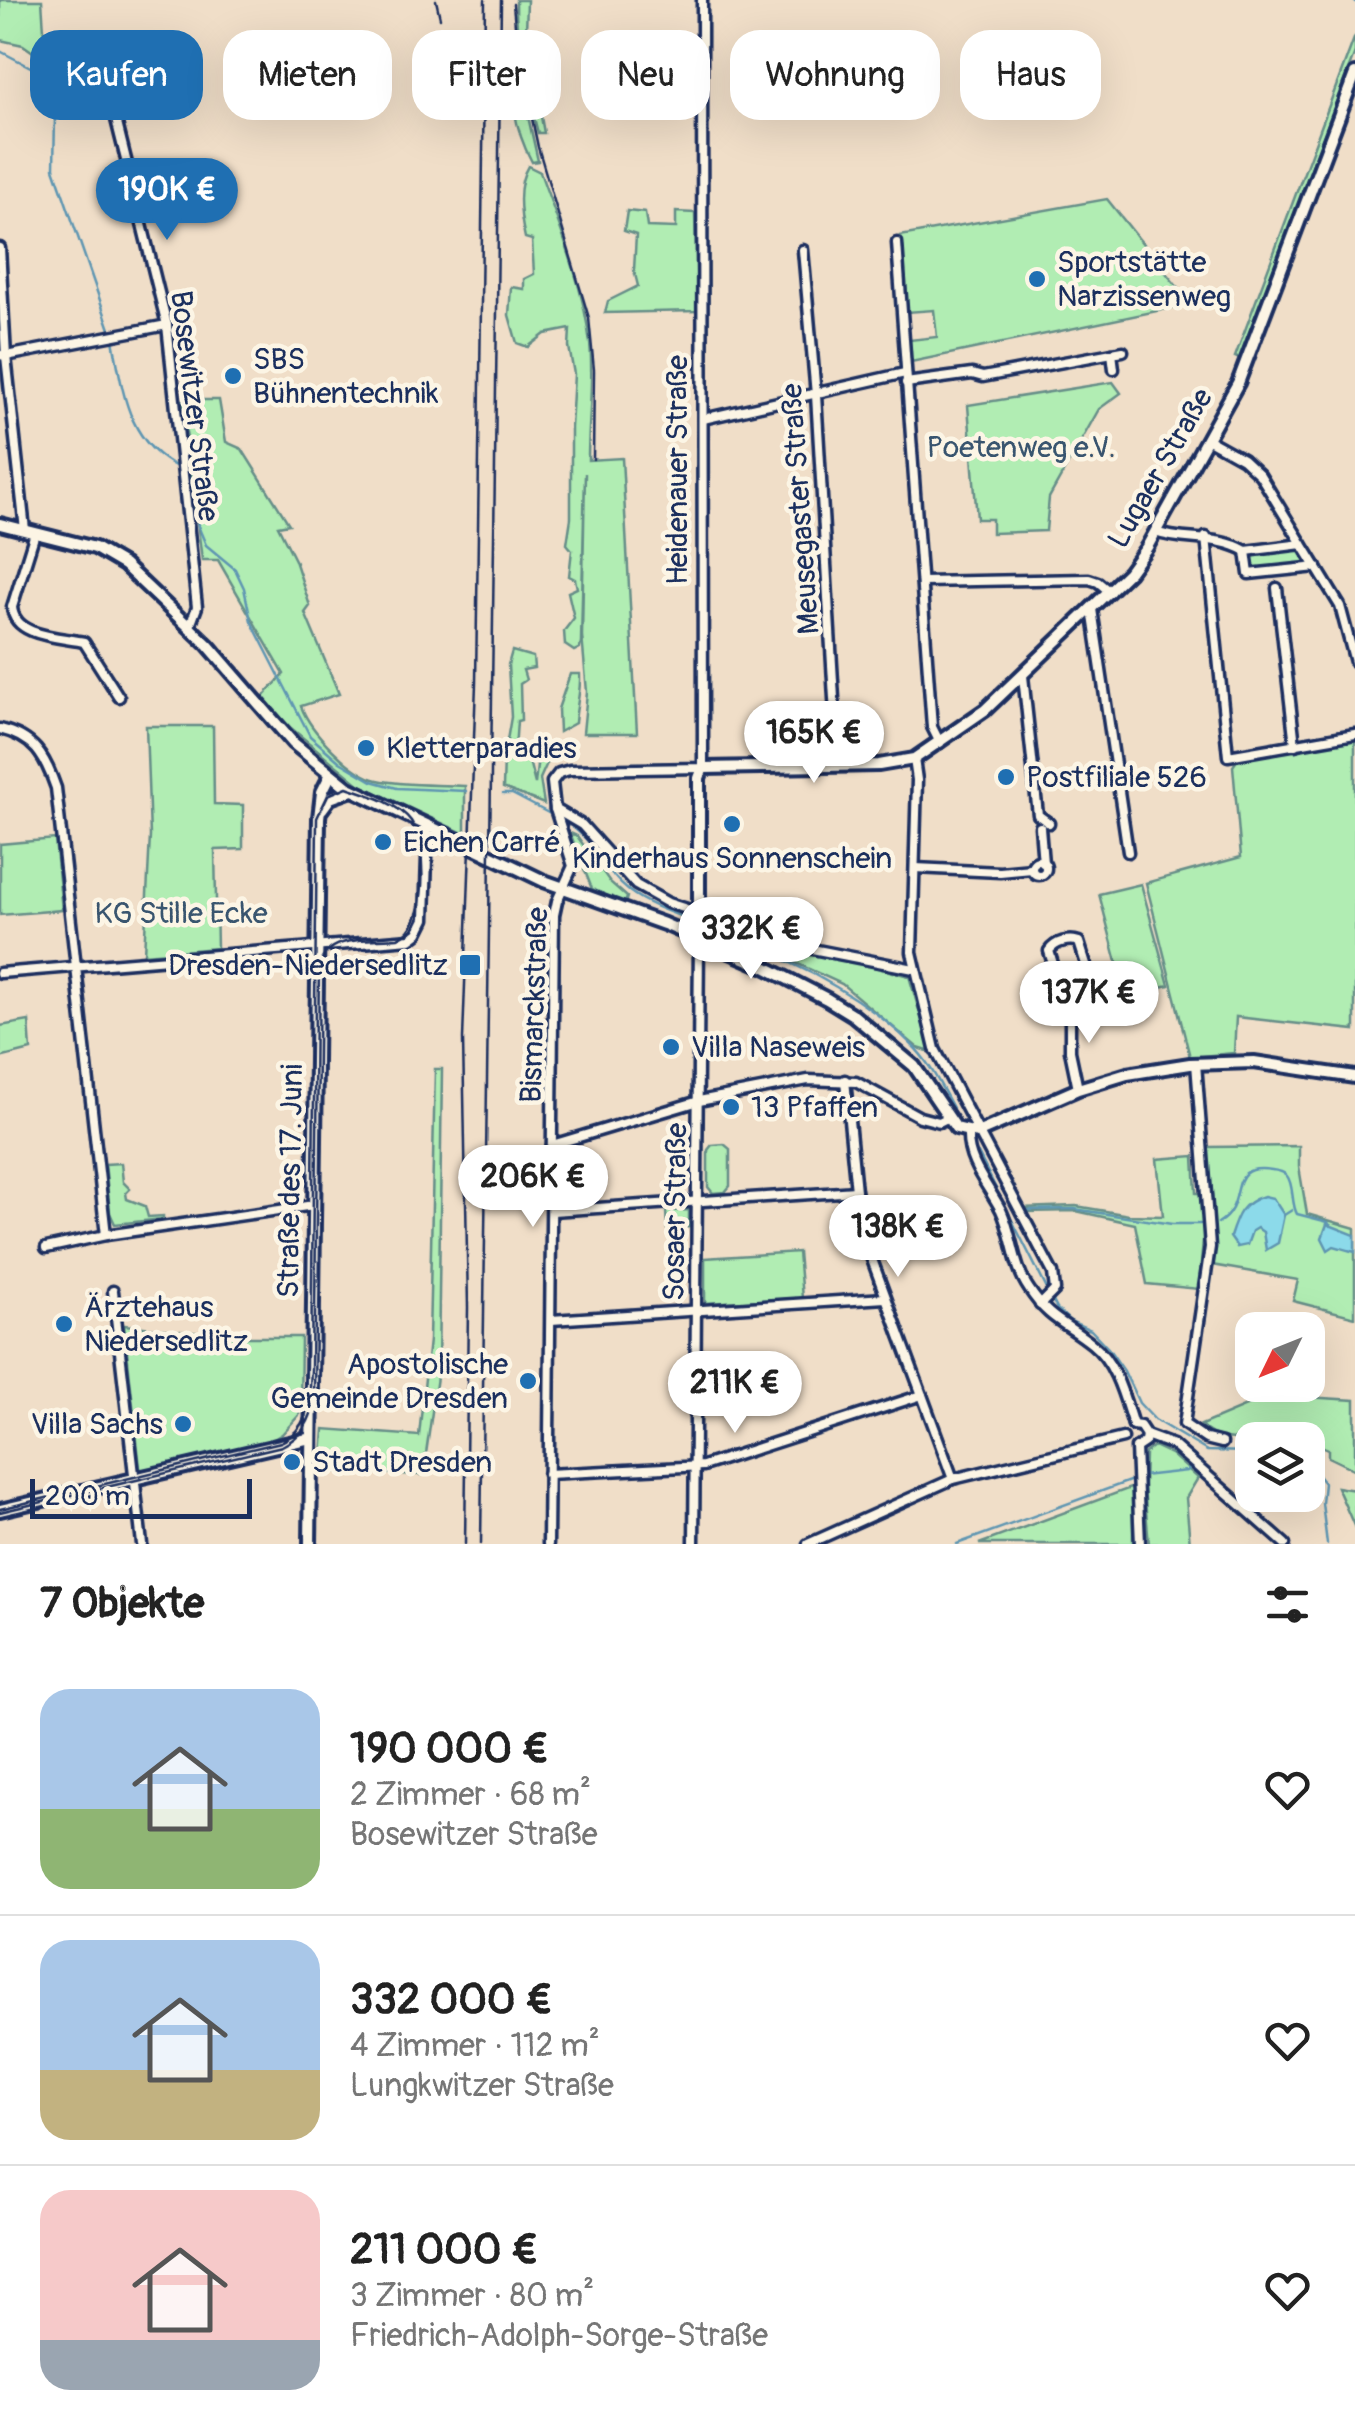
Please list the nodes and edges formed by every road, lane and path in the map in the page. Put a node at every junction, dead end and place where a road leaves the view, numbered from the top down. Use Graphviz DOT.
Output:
graph roads {
  1 [pos="702,0"];
  2 [pos="1355,74"];
  3 [pos="116,120"];
  4 [pos="898,244"];
  5 [pos="0,248"];
  6 [pos="803,250"];
  7 [pos="167,324"];
  8 [pos="1123,351"];
  9 [pos="1112,353"];
  10 [pos="3,356"];
  11 [pos="1114,369"];
  12 [pos="906,378"];
  13 [pos="816,396"];
  14 [pos="703,419"];
  15 [pos="1207,439"];
  16 [pos="0,524"];
  17 [pos="30,532"];
  18 [pos="1156,532"];
  19 [pos="1206,537"];
  20 [pos="1302,544"];
  21 [pos="1246,550"];
  22 [pos="1317,566"];
  23 [pos="1276,579"];
  24 [pos="922,582"];
  25 [pos="1110,592"];
  26 [pos="1092,609"];
  27 [pos="190,626"];
  28 [pos="1355,662"];
  29 [pos="1023,676"];
  30 [pos="118,697"];
  31 [pos="0,729"];
  32 [pos="1355,734"];
  33 [pos="940,743"];
  34 [pos="1295,745"];
  35 [pos="914,759"];
  36 [pos="838,766"];
  37 [pos="703,768"];
  38 [pos="327,773"];
  39 [pos="353,790"];
  40 [pos="555,810"];
  41 [pos="318,818"];
  42 [pos="428,826"];
  43 [pos="1128,852"];
  44 [pos="915,868"];
  45 [pos="564,888"];
  46 [pos="698,914"];
  47 [pos="698,934"];
  48 [pos="317,946"];
  49 [pos="75,967"];
  50 [pos="914,969"];
  51 [pos="0,973"];
  52 [pos="1062,994"];
  53 [pos="1196,1064"];
  54 [pos="1355,1077"];
  55 [pos="845,1080"];
  56 [pos="1078,1089"];
  57 [pos="699,1101"];
  58 [pos="947,1118"];
  59 [pos="973,1134"];
  60 [pos="552,1145"];
  61 [pos="856,1191"];
  62 [pos="697,1201"];
  63 [pos="314,1205"];
  64 [pos="552,1210"];
  65 [pos="106,1235"];
  66 [pos="46,1248"];
  67 [pos="113,1292"];
  68 [pos="885,1298"];
  69 [pos="1046,1299"];
  70 [pos="696,1311"];
  71 [pos="551,1320"];
  72 [pos="922,1395"];
  73 [pos="1133,1425"];
  74 [pos="1146,1435"];
  75 [pos="311,1438"];
  76 [pos="1123,1438"];
  77 [pos="1222,1443"];
  78 [pos="1136,1448"];
  79 [pos="694,1467"];
  80 [pos="548,1474"];
  81 [pos="134,1479"];
  82 [pos="953,1479"];
  83 [pos="0,1510"];
  84 [pos="142,1544"];
  85 [pos="310,1544"];
  86 [pos="548,1544"];
  87 [pos="694,1544"];
  88 [pos="808,1544"];
  89 [pos="1140,1544"];
  90 [pos="1286,1544"];
  1 -- 14 [label="street, Heidenauer Straße"];
  2 -- 15 [label="street, Lugaer Straße"];
  3 -- 7 [label="street, Bosewitzer Straße"];
  4 -- 12 [label="street"];
  5 -- 10 [label="street"];
  6 -- 13 [label="street, Meusegaster Straße"];
  7 -- 10 [label="street"];
  7 -- 27 [label="street, Bosewitzer Straße"];
  8 -- 9 [label="street"];
  9 -- 11 [label="street"];
  9 -- 12 [label="street"];
  10 -- 17 [label="street"];
  12 -- 13 [label="street"];
  12 -- 24 [label="street"];
  13 -- 14 [label="street"];
  13 -- 36 [label="street, Meusegaster Straße"];
  14 -- 37 [label="street, Heidenauer Straße"];
  15 -- 18 [label="street, Lugaer Straße"];
  15 -- 20 [label="street"];
  16 -- 17 [label="street"];
  17 -- 27 [label="street"];
  17 -- 30 [label="street"];
  18 -- 19 [label="street"];
  18 -- 25 [label="street, Lugaer Straße"];
  19 -- 21 [label="street"];
  19 -- 34 [label="street"];
  20 -- 21 [label="street"];
  20 -- 22 [label="street"];
  21 -- 23 [label="street"];
  22 -- 23 [label="street"];
  22 -- 28 [label="street"];
  23 -- 34 [label="street"];
  24 -- 25 [label="street"];
  24 -- 33 [label="street"];
  25 -- 26 [label="street, Lugaer Straße"];
  26 -- 29 [label="street, Lugaer Straße"];
  26 -- 43 [label="street"];
  27 -- 38 [label="street"];
  29 -- 33 [label="street, Lugaer Straße"];
  29 -- 44 [label="street"];
  31 -- 49 [label="street"];
  32 -- 34 [label="street"];
  33 -- 35 [label="street, Lugaer Straße"];
  35 -- 36 [label="street"];
  35 -- 44 [label="street"];
  36 -- 37 [label="street"];
  37 -- 40 [label="street"];
  37 -- 46 [label="street, Heidenauer Straße"];
  38 -- 39 [label="street"];
  38 -- 41 [label="street, Straße des 17. Juni"];
  39 -- 41 [label="street"];
  39 -- 42 [label="street"];
  40 -- 45 [label="street, Bismarckstraße"];
  40 -- 46 [label="street"];
  41 -- 48 [label="street, Straße des 17. Juni"];
  42 -- 45 [label="street"];
  42 -- 48 [label="street"];
  44 -- 50 [label="street"];
  45 -- 47 [label="street"];
  45 -- 60 [label="street, Bismarckstraße"];
  46 -- 47 [label="street, Heidenauer Straße"];
  46 -- 50 [label="street"];
  47 -- 57 [label="street, Sosaer Straße"];
  47 -- 58 [label="street"];
  48 -- 49 [label="street"];
  48 -- 63 [label="street, Straße des 17. Juni"];
  49 -- 51 [label="street"];
  49 -- 65 [label="street"];
  50 -- 59 [label="street"];
  52 -- 52 [label="street"];
  52 -- 56 [label="street"];
  53 -- 54 [label="street"];
  53 -- 56 [label="street"];
  53 -- 77 [label="street"];
  55 -- 57 [label="street"];
  55 -- 58 [label="street"];
  55 -- 61 [label="street"];
  56 -- 59 [label="street"];
  57 -- 60 [label="street"];
  57 -- 62 [label="street, Sosaer Straße"];
  58 -- 59 [label="street"];
  59 -- 69 [label="street"];
  59 -- 69 [label="street"];
  60 -- 64 [label="street, Bismarckstraße"];
  61 -- 62 [label="street"];
  61 -- 68 [label="street"];
  62 -- 64 [label="street"];
  62 -- 70 [label="street, Sosaer Straße"];
  63 -- 65 [label="street"];
  63 -- 75 [label="street, Straße des 17. Juni"];
  64 -- 71 [label="street, Bismarckstraße"];
  65 -- 66 [label="street"];
  67 -- 81 [label="street"];
  68 -- 70 [label="street"];
  68 -- 72 [label="street"];
  69 -- 73 [label="street"];
  70 -- 71 [label="street"];
  70 -- 79 [label="street, Sosaer Straße"];
  71 -- 80 [label="street, Bismarckstraße"];
  72 -- 79 [label="street"];
  72 -- 82 [label="street"];
  73 -- 74 [label="street"];
  73 -- 76 [label="street"];
  74 -- 78 [label="street"];
  74 -- 90 [label="street"];
  75 -- 81 [label="street"];
  75 -- 85 [label="street, Straße des 17. Juni"];
  76 -- 78 [label="street"];
  76 -- 82 [label="street"];
  78 -- 89 [label="street"];
  79 -- 80 [label="street"];
  79 -- 87 [label="street, Sosaer Straße"];
  80 -- 86 [label="street, Bismarckstraße"];
  81 -- 83 [label="street"];
  81 -- 84 [label="street"];
  82 -- 88 [label="street"];
}
